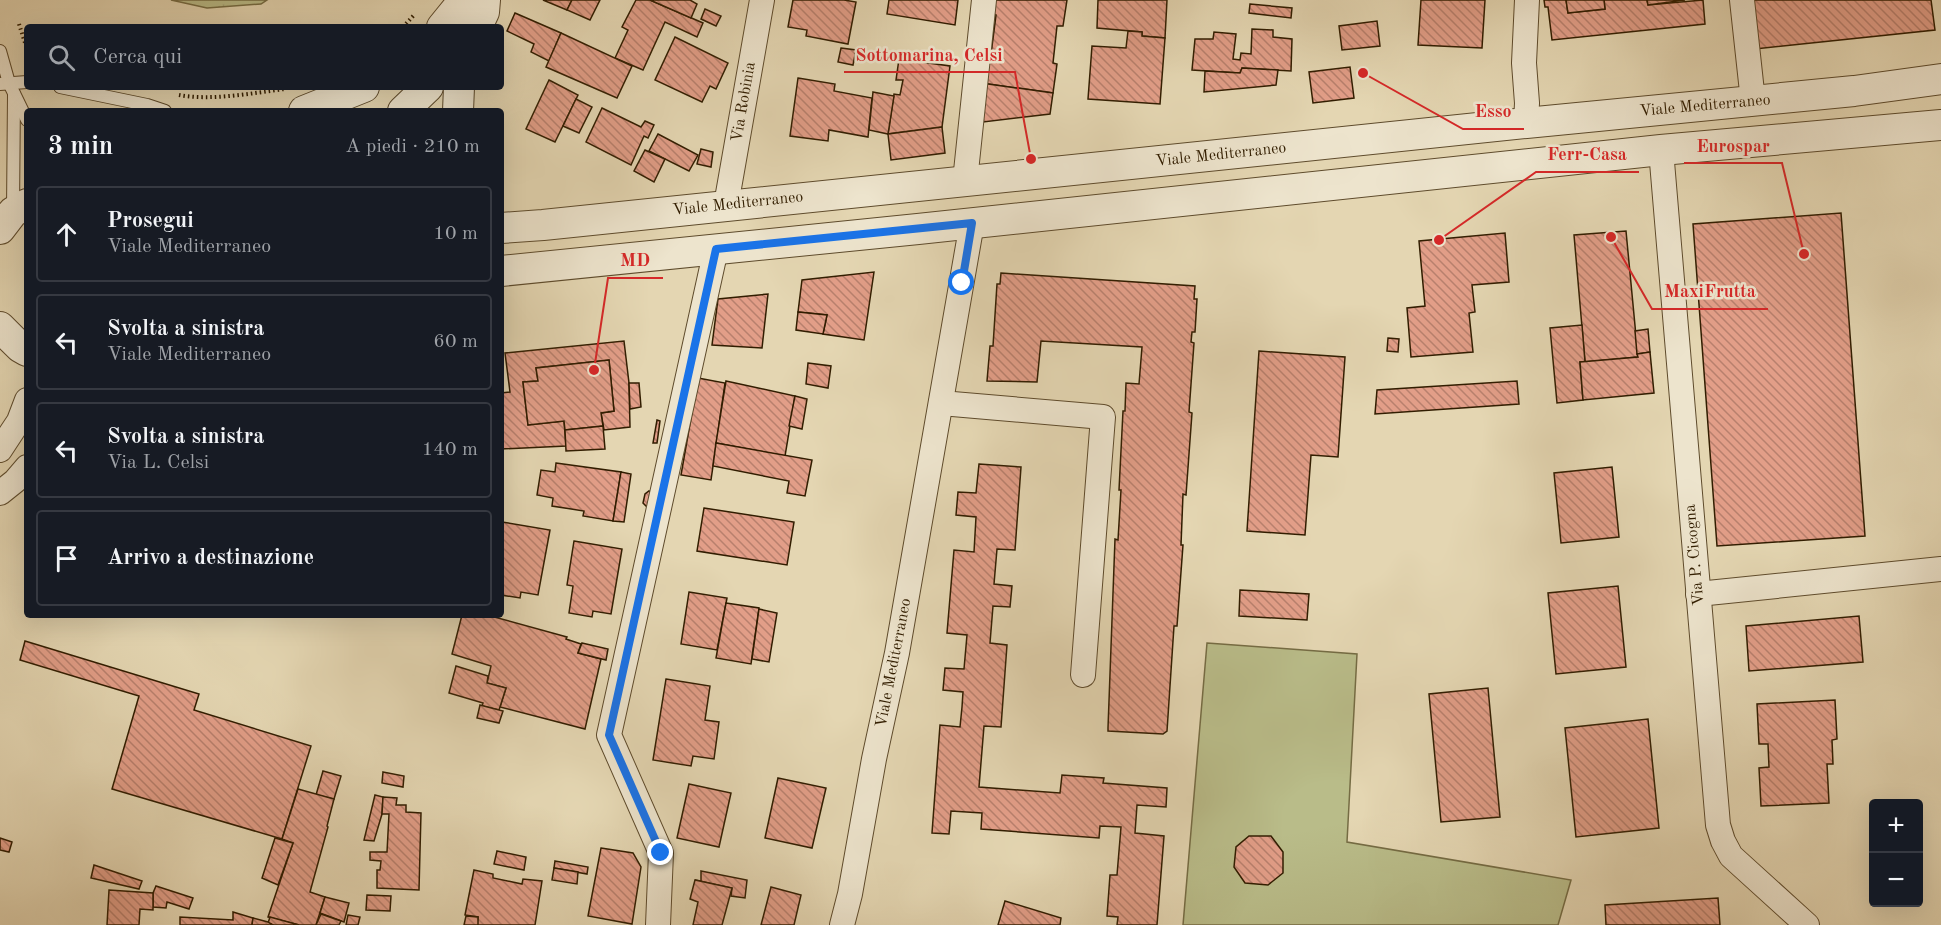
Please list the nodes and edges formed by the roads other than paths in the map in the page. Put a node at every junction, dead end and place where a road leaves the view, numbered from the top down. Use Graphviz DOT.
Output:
graph roads {
  1 [pos="464,0"];
  2 [pos="485,0"];
  3 [pos="762,0"];
  4 [pos="984,0"];
  5 [pos="1527,0"];
  6 [pos="1742,0"];
  7 [pos="444,24"];
  8 [pos="478,24"];
  9 [pos="0,51"];
  10 [pos="1941,79"];
  11 [pos="24,83"];
  12 [pos="8,87"];
  13 [pos="74,90"];
  14 [pos="347,90"];
  15 [pos="425,90"];
  16 [pos="459,90"];
  17 [pos="297,99"];
  18 [pos="1753,101"];
  19 [pos="156,108"];
  20 [pos="406,108"];
  21 [pos="458,108"];
  22 [pos="24,115"];
  23 [pos="1526,123"];
  24 [pos="1941,125"];
  25 [pos="1662,150"];
  26 [pos="965,181"];
  27 [pos="726,205"];
  28 [pos="13,215"];
  29 [pos="506,223"];
  30 [pos="972,223"];
  31 [pos="716,249"];
  32 [pos="504,271"];
  33 [pos="1,329"];
  34 [pos="24,349"];
  35 [pos="941,402"];
  36 [pos="24,407"];
  37 [pos="0,450"];
  38 [pos="24,470"];
  39 [pos="0,493"];
  40 [pos="1941,569"];
  41 [pos="1698,594"];
  42 [pos="1083,675"];
  43 [pos="658,925"];
  44 [pos="842,925"];
  45 [pos="1807,925"];
  1 -- 7 [label="street"];
  2 -- 8 [label="street"];
  3 -- 27 [label="street, Via Robinia"];
  4 -- 26 [label="street"];
  5 -- 23 [label="street"];
  6 -- 18 [label="street"];
  9 -- 12 [label="lane"];
  10 -- 18 [label="street, Viale Mediterraneo"];
  11 -- 12 [label="lane"];
  12 -- 22 [label="lane"];
  12 -- 28 [label="lane"];
  13 -- 19 [label="lane"];
  14 -- 17 [label="street"];
  15 -- 20 [label="street"];
  16 -- 21 [label="street"];
  18 -- 23 [label="street, Viale Mediterraneo"];
  23 -- 26 [label="street, Viale Mediterraneo"];
  24 -- 25 [label="street"];
  25 -- 30 [label="street"];
  25 -- 41 [label="street, Via P. Cicogna"];
  26 -- 27 [label="street, Viale Mediterraneo"];
  27 -- 29 [label="street, Viale Mediterraneo"];
  30 -- 31 [label="street"];
  30 -- 35 [label="street, Viale Mediterraneo"];
  31 -- 32 [label="street"];
  31 -- 43 [label="street"];
  33 -- 34 [label="street"];
  35 -- 42 [label="street"];
  35 -- 44 [label="street, Viale Mediterraneo"];
  36 -- 37 [label="street"];
  38 -- 39 [label="street"];
  40 -- 41 [label="street"];
  41 -- 45 [label="street, Via P. Cicogna"];
}
